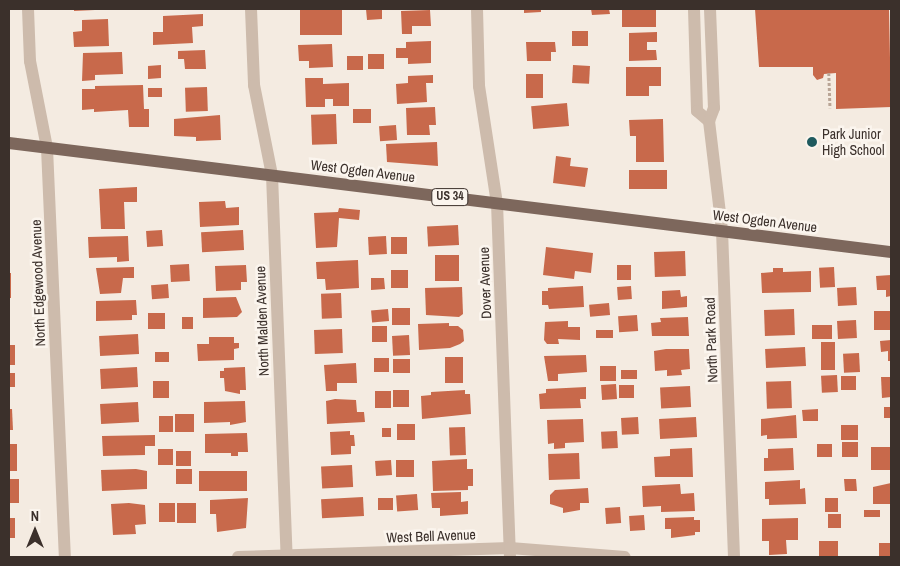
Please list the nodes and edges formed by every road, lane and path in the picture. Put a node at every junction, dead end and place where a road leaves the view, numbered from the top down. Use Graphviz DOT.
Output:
graph roads {
  1 [pos="28,9"];
  2 [pos="251,9"];
  3 [pos="477,9"];
  4 [pos="694,9"];
  5 [pos="710,9"];
  6 [pos="829,74"];
  7 [pos="830,108"];
  8 [pos="709,121"];
  9 [pos="9,143"];
  10 [pos="47,148"];
  11 [pos="272,175"];
  12 [pos="497,203"];
  13 [pos="722,230"];
  14 [pos="891,252"];
  15 [pos="510,553"];
  16 [pos="287,556"];
  17 [pos="64,557"];
  18 [pos="238,557"];
  19 [pos="625,557"];
  20 [pos="734,557"];
  1 -- 10 [label="street, North Edgewood Avenue"];
  2 -- 11 [label="street, North Malden Avenue"];
  3 -- 12 [label="street, Dover Avenue"];
  4 -- 8 [label="street, North Park Road"];
  5 -- 8 [label="street, North Park Road"];
  6 -- 7 [label="path"];
  8 -- 13 [label="street, North Park Road"];
  9 -- 10 [label="main road, West Ogden Avenue / US 34"];
  10 -- 11 [label="main road, West Ogden Avenue / US 34"];
  10 -- 17 [label="street, North Edgewood Avenue"];
  11 -- 12 [label="main road, West Ogden Avenue / US 34"];
  11 -- 16 [label="street, North Malden Avenue"];
  12 -- 13 [label="main road, West Ogden Avenue / US 34"];
  12 -- 15 [label="street, Dover Avenue"];
  13 -- 14 [label="main road, West Ogden Avenue / US 34"];
  13 -- 20 [label="street, North Park Road"];
  15 -- 16 [label="street, West Bell Avenue"];
  15 -- 19 [label="street, West Bell Avenue"];
  16 -- 18 [label="street, West Bell Avenue"];
}
